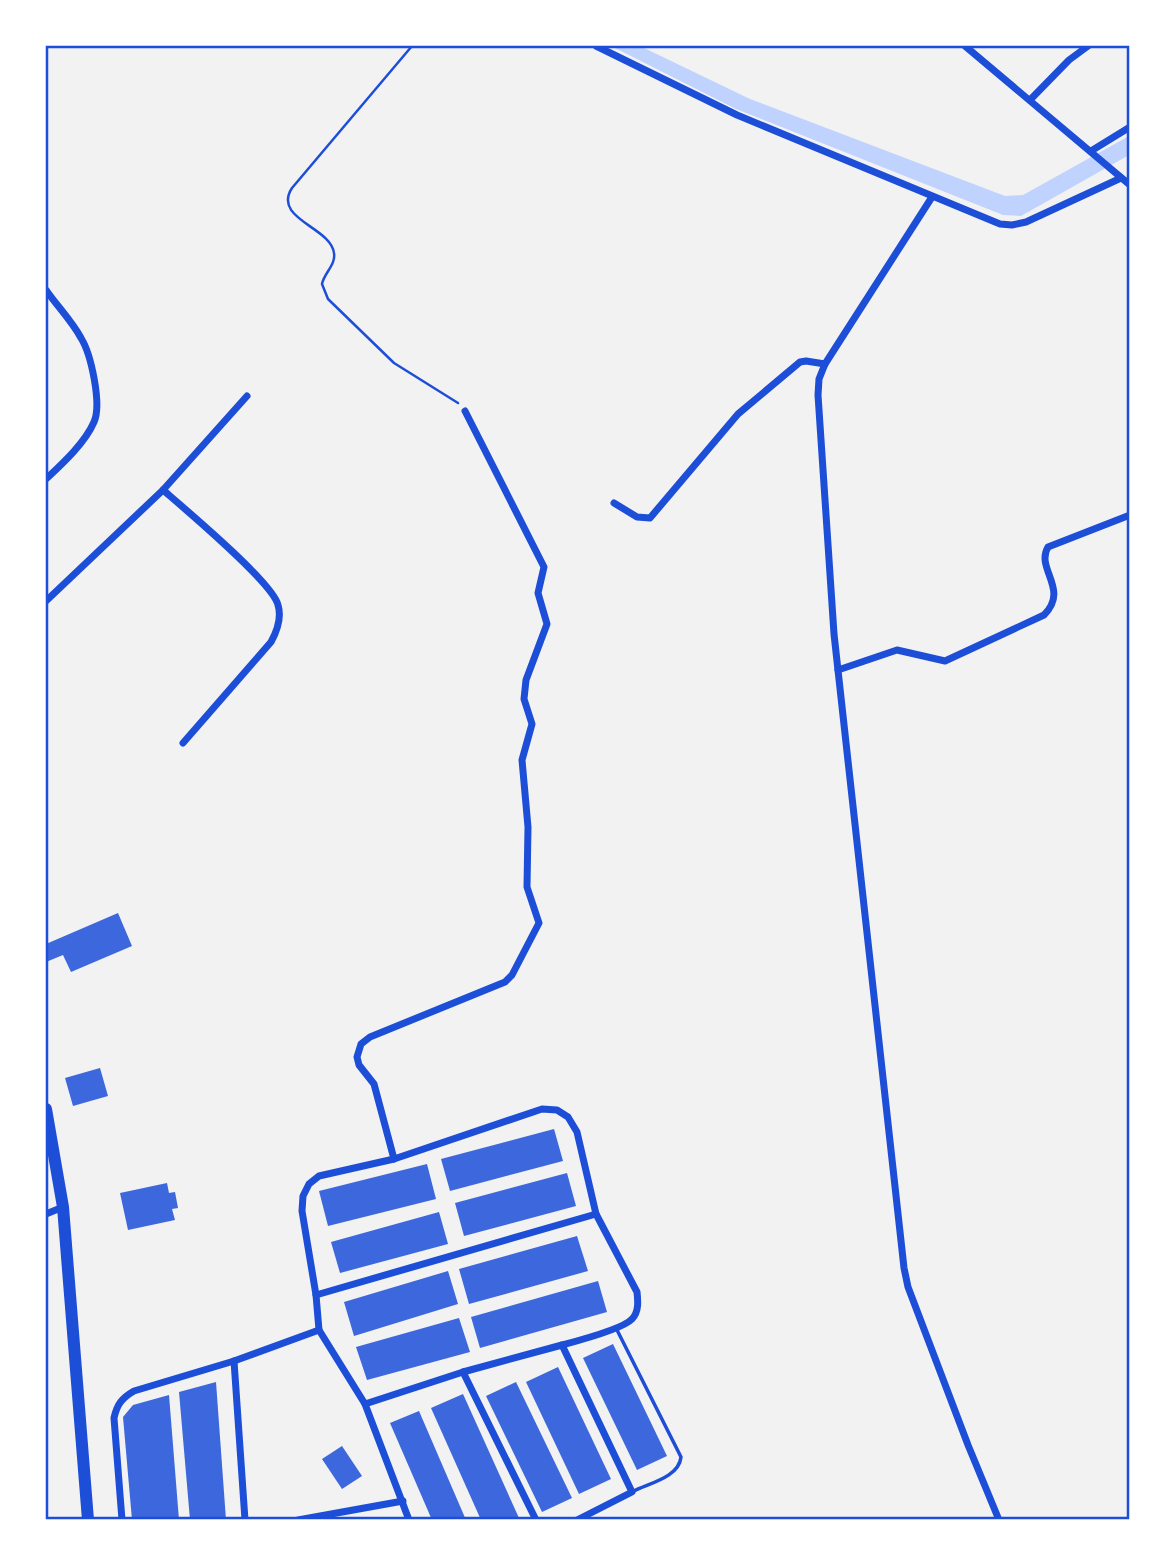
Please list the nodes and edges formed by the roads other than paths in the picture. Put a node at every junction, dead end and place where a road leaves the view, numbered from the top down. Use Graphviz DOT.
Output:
graph roads {
  1 [pos="596,46"];
  2 [pos="965,46"];
  3 [pos="1088,46"];
  4 [pos="1030,100"];
  5 [pos="1129,127"];
  6 [pos="1091,151"];
  7 [pos="1119,176"];
  8 [pos="1129,184"];
  9 [pos="932,197"];
  10 [pos="46,290"];
  11 [pos="825,364"];
  12 [pos="247,396"];
  13 [pos="465,411"];
  14 [pos="46,479"];
  15 [pos="163,490"];
  16 [pos="614,503"];
  17 [pos="1129,515"];
  18 [pos="46,601"];
  19 [pos="838,670"];
  20 [pos="183,743"];
  21 [pos="46,1109"];
  22 [pos="394,1159"];
  23 [pos="63,1207"];
  24 [pos="46,1214"];
  25 [pos="596,1214"];
  26 [pos="316,1295"];
  27 [pos="616,1328"];
  28 [pos="319,1330"];
  29 [pos="562,1345"];
  30 [pos="234,1361"];
  31 [pos="463,1372"];
  32 [pos="365,1404"];
  33 [pos="632,1492"];
  34 [pos="403,1501"];
  35 [pos="88,1520"];
  36 [pos="121,1520"];
  37 [pos="245,1520"];
  38 [pos="298,1520"];
  39 [pos="409,1520"];
  40 [pos="536,1520"];
  41 [pos="577,1520"];
  42 [pos="999,1520"];
  1 -- 9 [label="street"];
  2 -- 4 [label="street"];
  3 -- 4 [label="street"];
  4 -- 6 [label="street"];
  5 -- 6 [label="street"];
  6 -- 7 [label="street"];
  7 -- 8 [label="street"];
  7 -- 9 [label="street"];
  9 -- 11 [label="street"];
  10 -- 14 [label="street"];
  11 -- 16 [label="street"];
  11 -- 19 [label="street"];
  12 -- 15 [label="street"];
  13 -- 22 [label="street"];
  15 -- 18 [label="street"];
  15 -- 20 [label="street"];
  17 -- 19 [label="street"];
  19 -- 42 [label="street"];
  21 -- 23 [label="main road"];
  22 -- 25 [label="street"];
  22 -- 26 [label="street"];
  23 -- 24 [label="street"];
  23 -- 35 [label="main road"];
  25 -- 26 [label="street"];
  25 -- 27 [label="street"];
  26 -- 28 [label="street"];
  27 -- 29 [label="street"];
  27 -- 33 [label="lane"];
  28 -- 30 [label="street"];
  28 -- 32 [label="street"];
  29 -- 31 [label="street"];
  29 -- 33 [label="street"];
  30 -- 36 [label="street"];
  30 -- 37 [label="street"];
  31 -- 32 [label="street"];
  31 -- 40 [label="street"];
  32 -- 34 [label="street"];
  33 -- 41 [label="street"];
  34 -- 38 [label="street"];
  34 -- 39 [label="street"];
}
